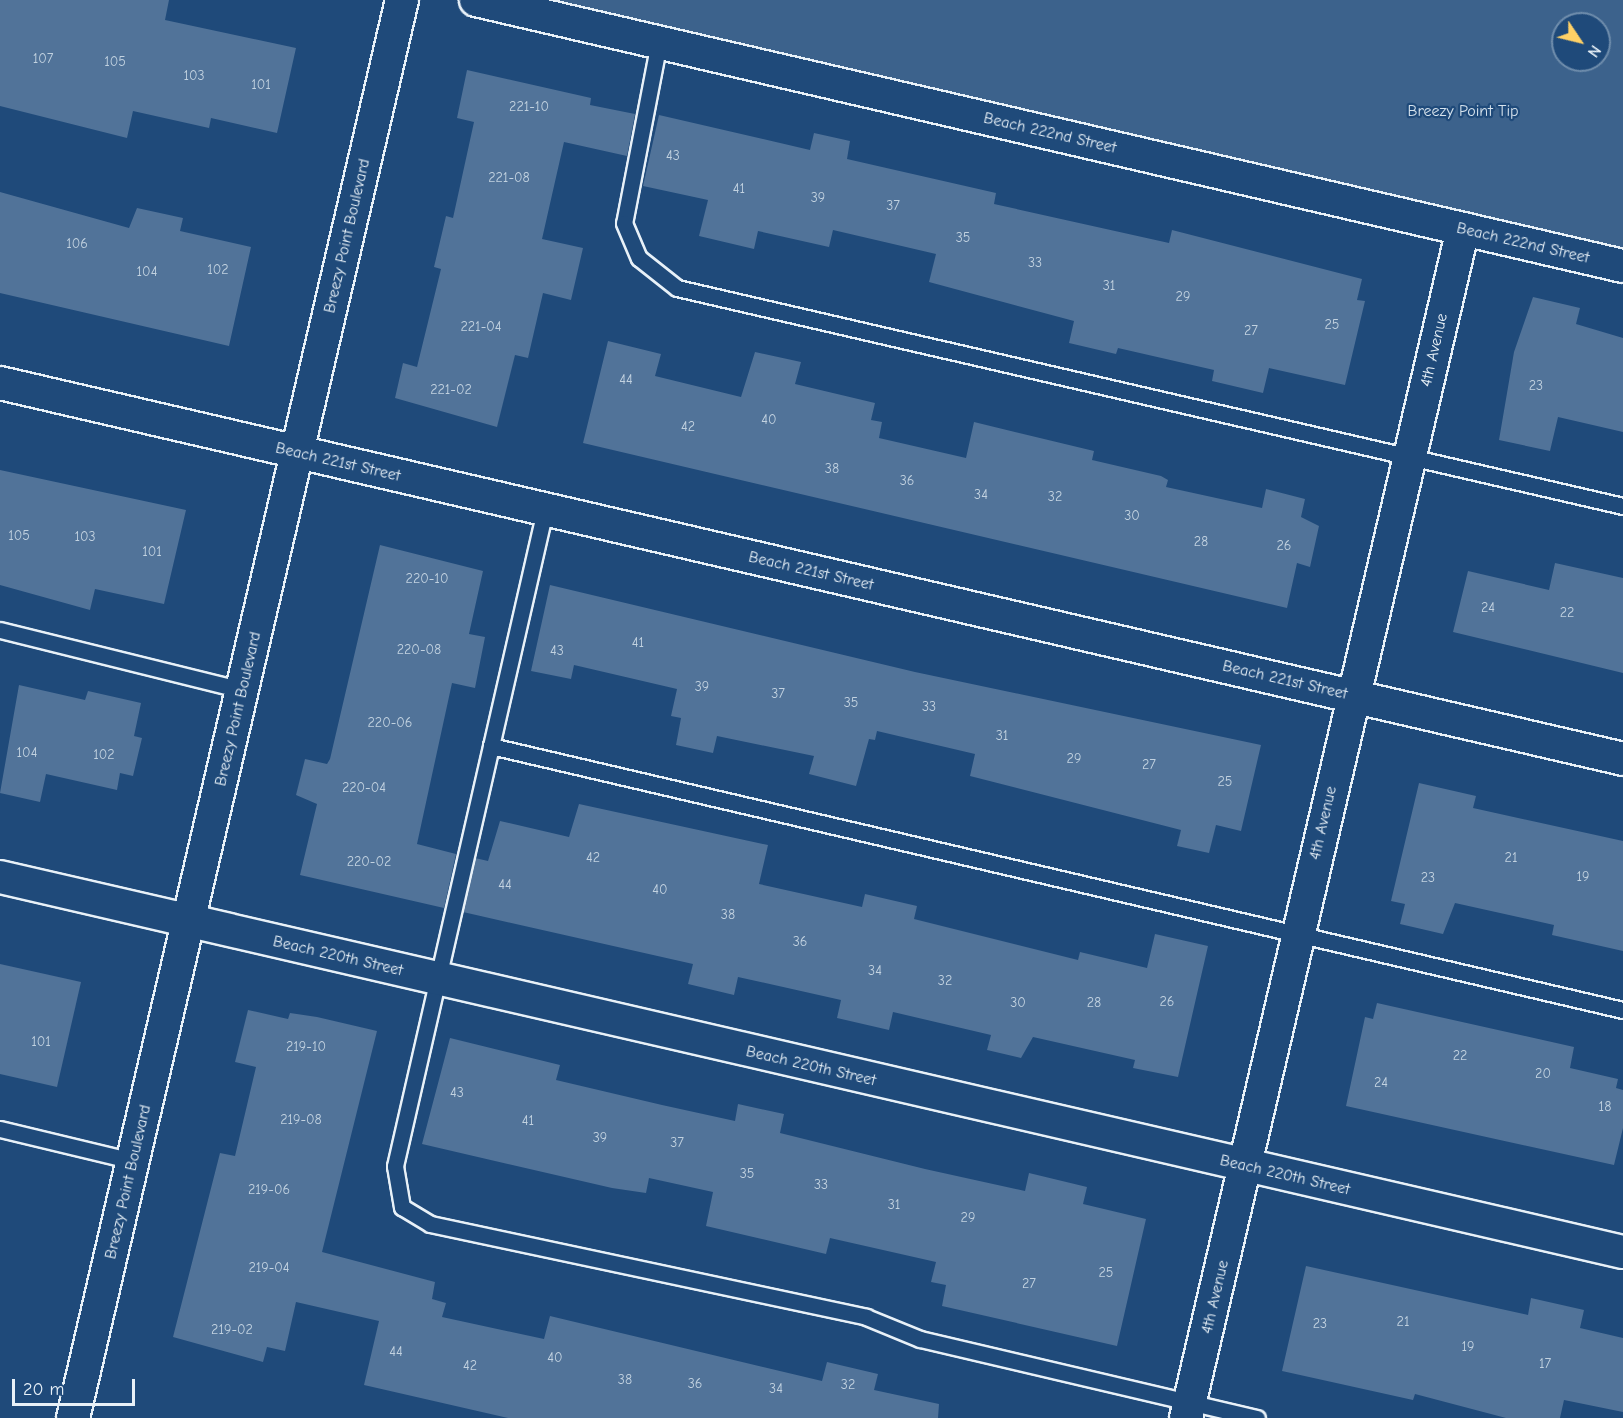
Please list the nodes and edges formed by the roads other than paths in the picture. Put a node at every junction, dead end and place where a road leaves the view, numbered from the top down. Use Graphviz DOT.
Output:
graph roads {
  1 [pos="402,0"];
  2 [pos="476,0"];
  3 [pos="659,42"];
  4 [pos="1463,229"];
  5 [pos="1623,266"];
  6 [pos="0,383"];
  7 [pos="297,453"];
  8 [pos="1410,455"];
  9 [pos="1623,506"];
  10 [pos="545,510"];
  11 [pos="0,630"];
  12 [pos="242,690"];
  13 [pos="1353,696"];
  14 [pos="491,746"];
  15 [pos="1623,759"];
  16 [pos="0,877"];
  17 [pos="188,922"];
  18 [pos="1298,935"];
  19 [pos="438,980"];
  20 [pos="1623,1010"];
  21 [pos="0,1129"];
  22 [pos="133,1161"];
  23 [pos="1246,1166"];
  24 [pos="1623,1252"];
  25 [pos="1188,1410"];
  26 [pos="73,1418"];
  27 [pos="1257,1418"];
  1 -- 7 [label="street, Breezy Point Boulevard"];
  2 -- 3 [label="street, Beach 222nd Street"];
  3 -- 4 [label="street, Beach 222nd Street"];
  3 -- 8 [label="lane"];
  4 -- 5 [label="street, Beach 222nd Street"];
  4 -- 8 [label="street, 4th Avenue"];
  6 -- 7 [label="street, Beach 221st Street"];
  7 -- 10 [label="street, Beach 221st Street"];
  7 -- 12 [label="street, Breezy Point Boulevard"];
  8 -- 9 [label="lane"];
  8 -- 13 [label="street, 4th Avenue"];
  10 -- 13 [label="street, Beach 221st Street"];
  10 -- 14 [label="lane"];
  11 -- 12 [label="lane"];
  12 -- 17 [label="street, Breezy Point Boulevard"];
  13 -- 15 [label="street, Beach 221st Street"];
  13 -- 18 [label="street, 4th Avenue"];
  14 -- 18 [label="lane"];
  14 -- 19 [label="lane"];
  16 -- 17 [label="street, Beach 220th Street"];
  17 -- 19 [label="street, Beach 220th Street"];
  17 -- 22 [label="street, Breezy Point Boulevard"];
  18 -- 20 [label="lane"];
  18 -- 23 [label="street, 4th Avenue"];
  19 -- 23 [label="street, Beach 220th Street"];
  19 -- 25 [label="lane"];
  21 -- 22 [label="lane"];
  22 -- 26 [label="street, Breezy Point Boulevard"];
  23 -- 24 [label="street, Beach 220th Street"];
  23 -- 25 [label="street, 4th Avenue"];
  25 -- 27 [label="lane"];
}
